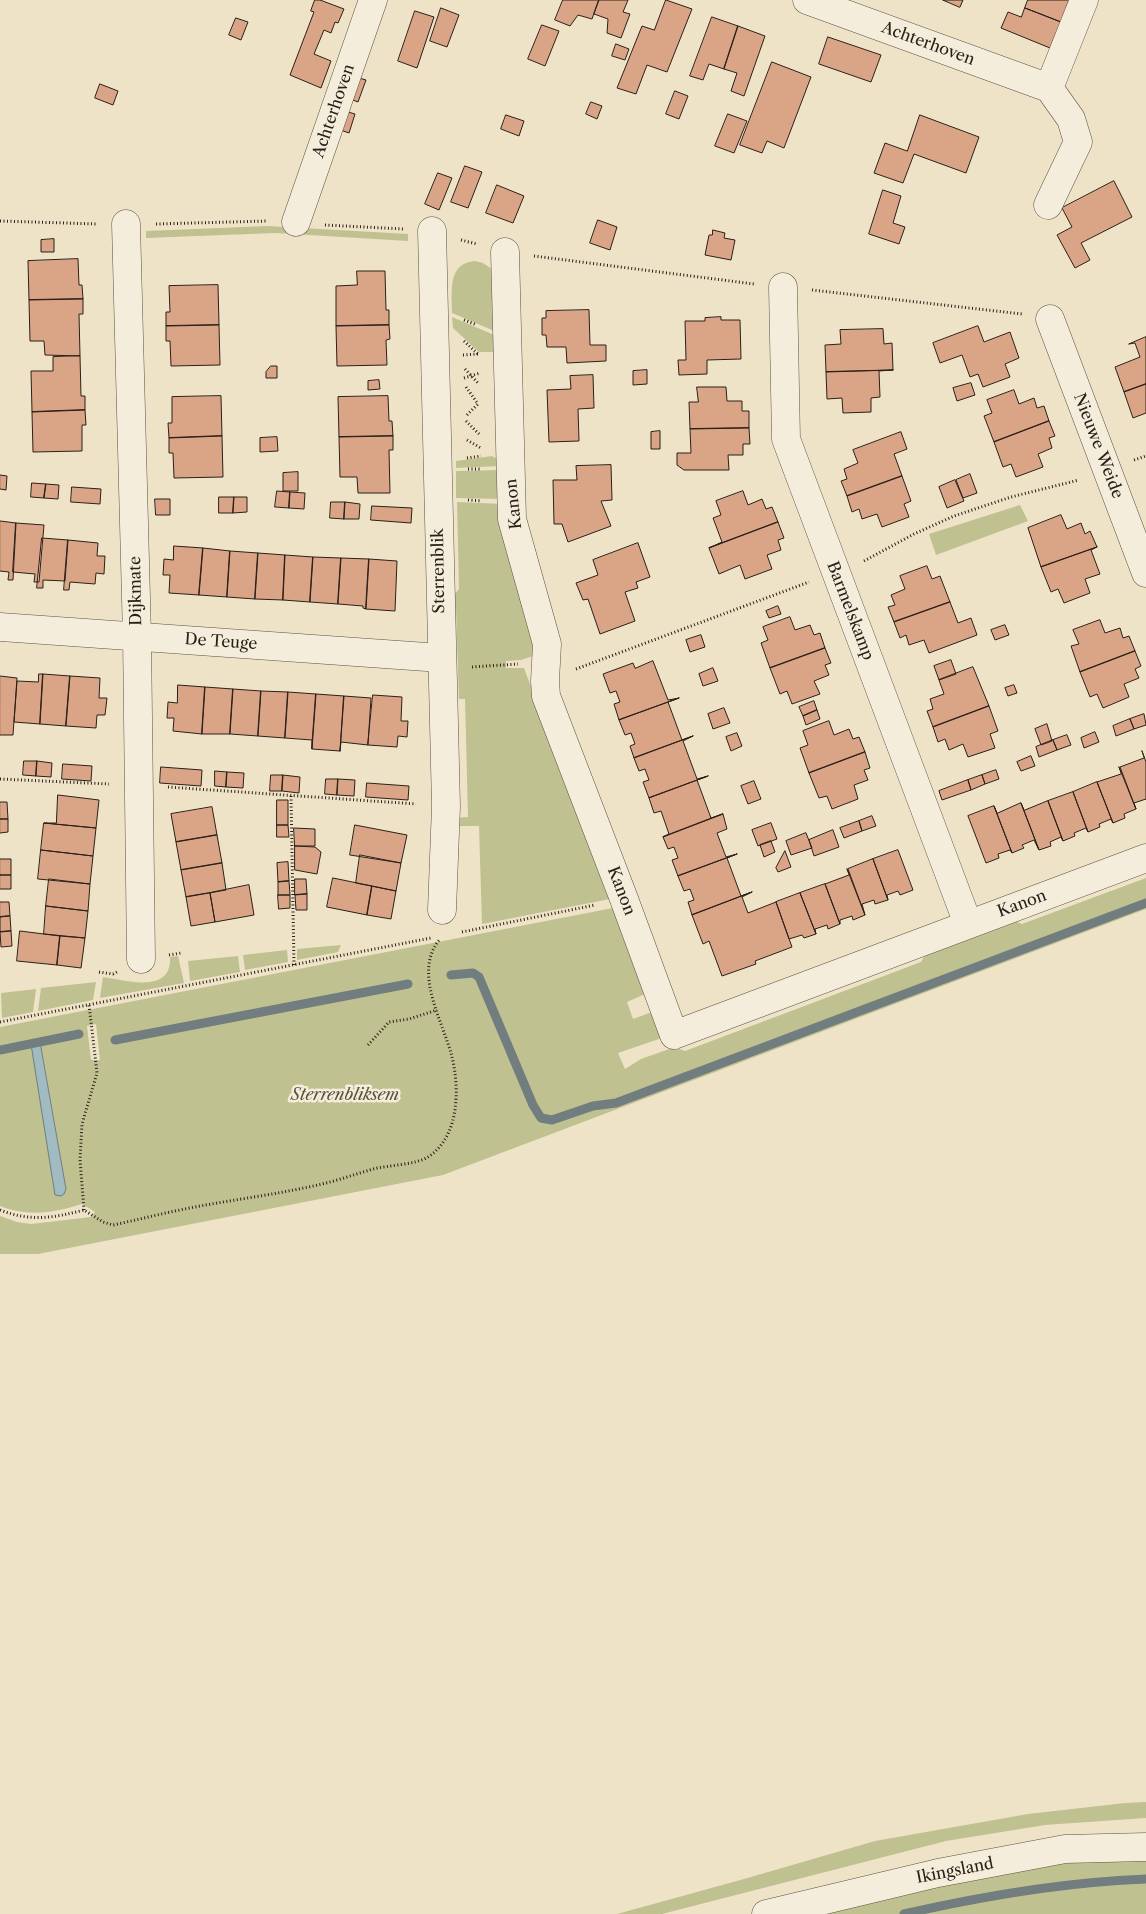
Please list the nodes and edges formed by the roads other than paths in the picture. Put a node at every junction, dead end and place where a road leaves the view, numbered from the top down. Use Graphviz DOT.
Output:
graph roads {
  1 [pos="373,0"];
  2 [pos="807,0"];
  3 [pos="1084,0"];
  4 [pos="1049,88"];
  5 [pos="1048,205"];
  6 [pos="296,222"];
  7 [pos="126,224"];
  8 [pos="432,231"];
  9 [pos="505,252"];
  10 [pos="783,287"];
  11 [pos="1050,319"];
  12 [pos="1146,574"];
  13 [pos="0,627"];
  14 [pos="137,636"];
  15 [pos="441,658"];
  16 [pos="1146,858"];
  17 [pos="442,910"];
  18 [pos="968,924"];
  19 [pos="141,959"];
  20 [pos="1146,1847"];
  21 [pos="766,1914"];
  1 -- 6 [label="street, Achterhoven"];
  2 -- 4 [label="street, Achterhoven"];
  3 -- 4 [label="street"];
  4 -- 5 [label="street"];
  7 -- 14 [label="street, Dijkmate"];
  8 -- 15 [label="street, Sterrenblik"];
  9 -- 18 [label="street, Kanon"];
  10 -- 18 [label="street, Barmelskamp"];
  11 -- 12 [label="street, Nieuwe Weide"];
  13 -- 14 [label="street, De Teuge"];
  14 -- 15 [label="street, De Teuge"];
  14 -- 19 [label="street, Dijkmate"];
  15 -- 17 [label="street, Sterrenblik"];
  16 -- 18 [label="street, Kanon"];
  20 -- 21 [label="street, Ikingsland"];
}
